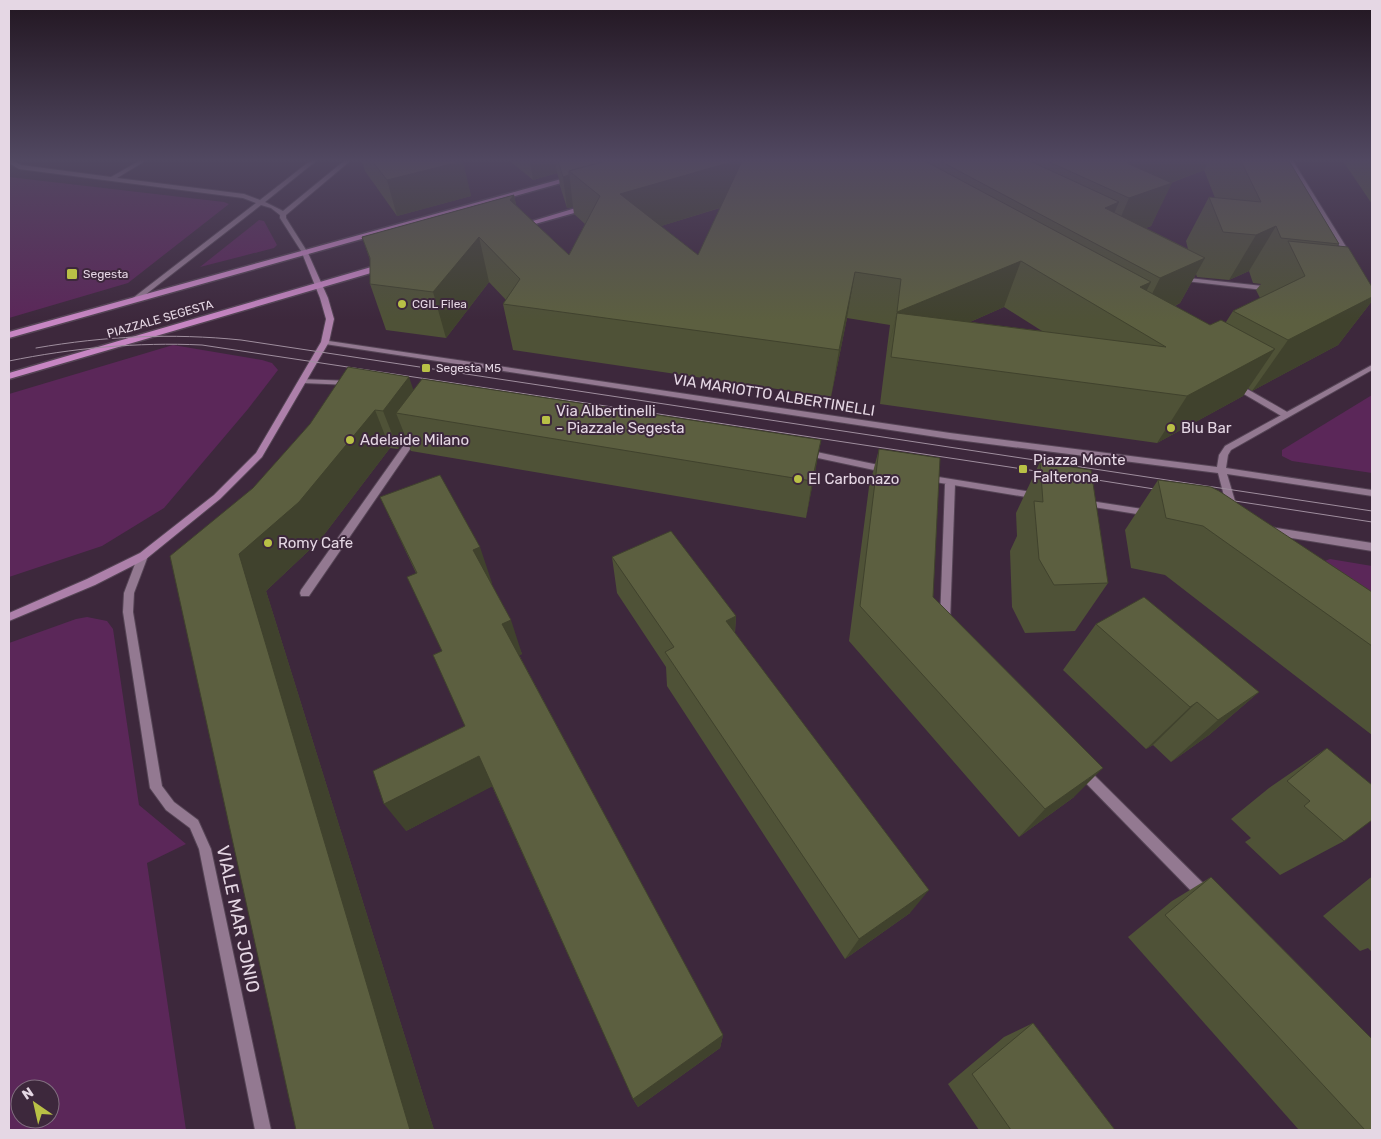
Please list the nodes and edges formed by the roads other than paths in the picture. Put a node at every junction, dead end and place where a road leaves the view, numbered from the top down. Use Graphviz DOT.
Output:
graph roads {
  1 [pos="244,214"];
  2 [pos="283,214"];
  3 [pos="444,214"];
  4 [pos="561,214"];
  5 [pos="1323,214"];
  6 [pos="508,230"];
  7 [pos="362,237"];
  8 [pos="368,244"];
  9 [pos="304,253"];
  10 [pos="395,263"];
  11 [pos="1357,269"];
  12 [pos="1170,278"];
  13 [pos="319,285"];
  14 [pos="1277,289"];
  15 [pos="136,300"];
  16 [pos="9,335"];
  17 [pos="324,342"];
  18 [pos="1372,367"];
  19 [pos="9,376"];
  20 [pos="1224,379"];
  21 [pos="303,381"];
  22 [pos="360,384"];
  23 [pos="1286,415"];
  24 [pos="424,423"];
  25 [pos="799,451"];
  26 [pos="1220,470"];
  27 [pos="901,473"];
  28 [pos="920,477"];
  29 [pos="950,484"];
  30 [pos="1372,493"];
  31 [pos="1046,498"];
  32 [pos="1074,502"];
  33 [pos="1161,514"];
  34 [pos="1234,518"];
  35 [pos="1256,529"];
  36 [pos="1372,547"];
  37 [pos="143,556"];
  38 [pos="305,593"];
  39 [pos="9,616"];
  40 [pos="945,632"];
  41 [pos="1071,760"];
  42 [pos="1211,901"];
  43 [pos="263,1130"];
  1 -- 15 [label="street, PIAZZALE SEGESTA"];
  2 -- 9 [label="street"];
  3 -- 7 [label="main road, PIAZZALE SEGESTA"];
  4 -- 6 [label="main road"];
  5 -- 11 [label="street"];
  7 -- 8 [label="main road"];
  7 -- 9 [label="main road, PIAZZALE SEGESTA"];
  9 -- 13 [label="street"];
  9 -- 15 [label="main road, PIAZZALE SEGESTA"];
  10 -- 13 [label="main road, PIAZZALE SEGESTA"];
  12 -- 14 [label="street"];
  13 -- 17 [label="street"];
  13 -- 19 [label="main road, PIAZZALE SEGESTA"];
  15 -- 16 [label="main road, PIAZZALE SEGESTA"];
  17 -- 21 [label="street"];
  17 -- 26 [label="street, VIA MARIOTTO ALBERTINELLI"];
  18 -- 23 [label="street"];
  20 -- 23 [label="street"];
  21 -- 22 [label="street"];
  21 -- 37 [label="street"];
  23 -- 26 [label="street"];
  24 -- 38 [label="street"];
  25 -- 27 [label="street"];
  26 -- 30 [label="street"];
  26 -- 34 [label="street"];
  28 -- 29 [label="street"];
  29 -- 31 [label="street"];
  29 -- 40 [label="street"];
  32 -- 33 [label="street"];
  35 -- 36 [label="street"];
  37 -- 39 [label="street"];
  37 -- 43 [label="street, VIALE MAR JONIO"];
  41 -- 42 [label="street"];
}
